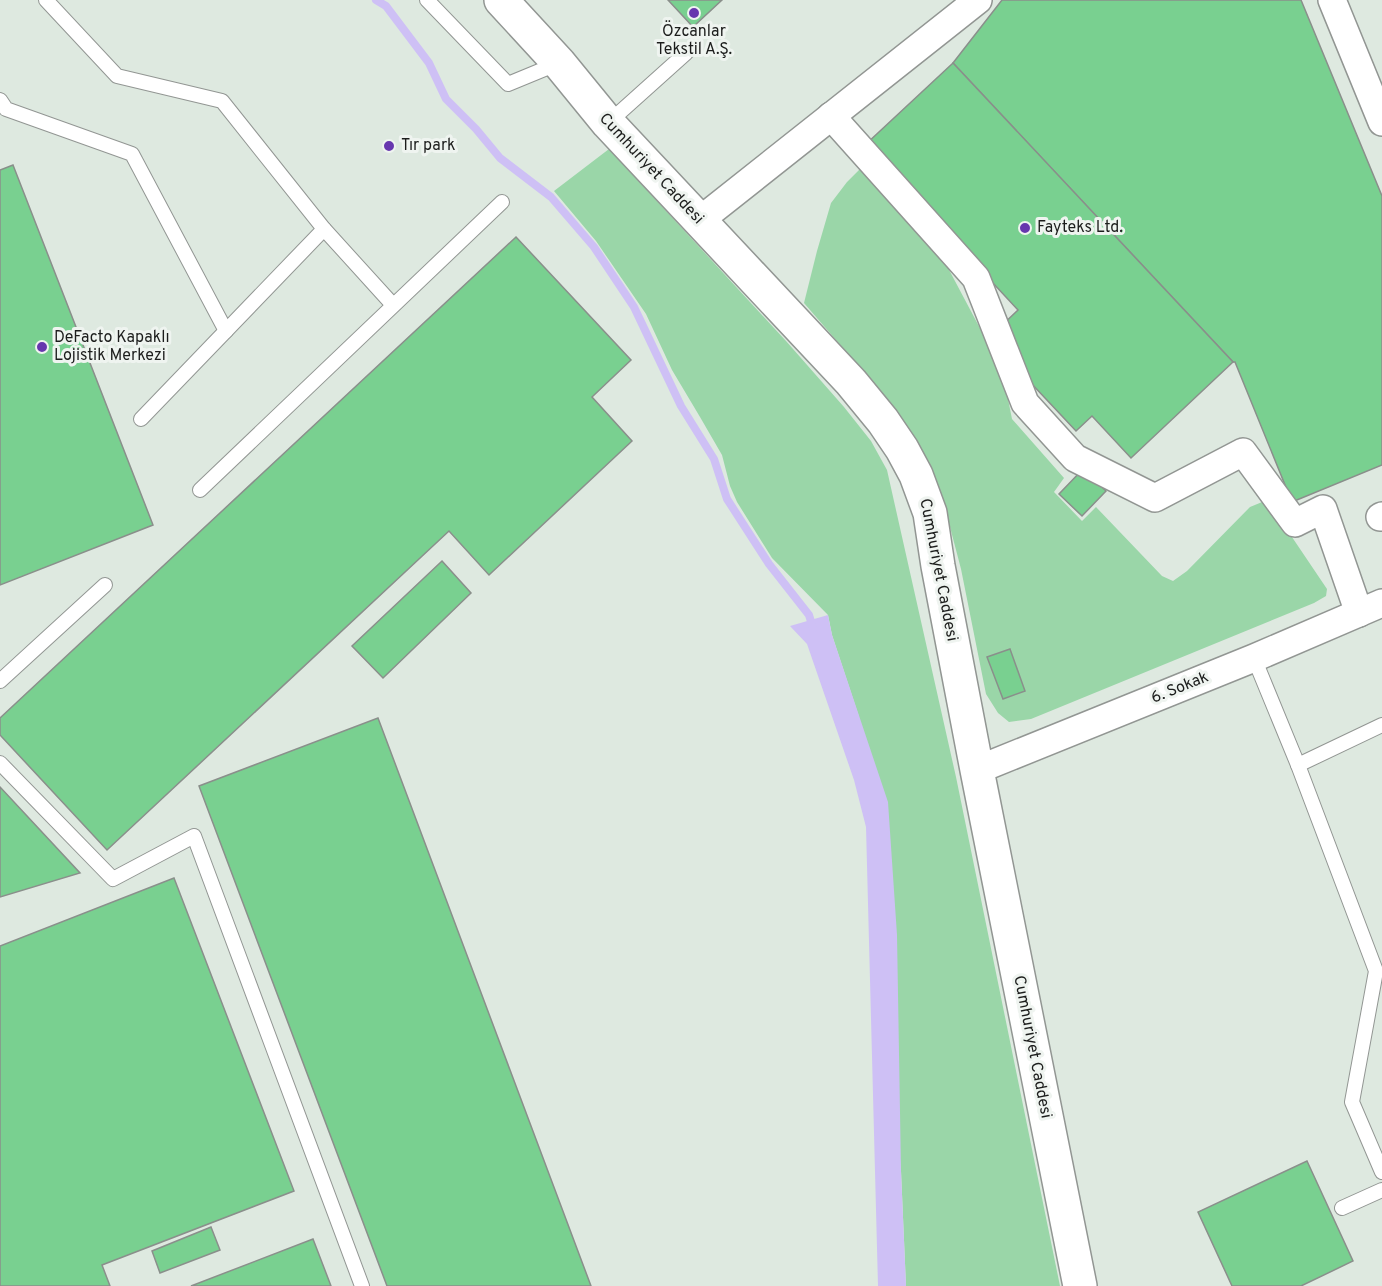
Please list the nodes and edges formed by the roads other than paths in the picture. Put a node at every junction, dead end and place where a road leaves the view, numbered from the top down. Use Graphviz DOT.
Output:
graph roads {
  1 [pos="46,0"];
  2 [pos="428,0"];
  3 [pos="501,0"];
  4 [pos="978,0"];
  5 [pos="1332,0"];
  6 [pos="686,53"];
  7 [pos="559,63"];
  8 [pos="0,100"];
  9 [pos="831,116"];
  10 [pos="1382,122"];
  11 [pos="608,123"];
  12 [pos="502,202"];
  13 [pos="699,221"];
  14 [pos="324,229"];
  15 [pos="393,305"];
  16 [pos="226,331"];
  17 [pos="141,419"];
  18 [pos="200,490"];
  19 [pos="105,585"];
  20 [pos="1370,608"];
  21 [pos="1254,658"];
  22 [pos="0,681"];
  23 [pos="1382,725"];
  24 [pos="0,763"];
  25 [pos="1298,765"];
  26 [pos="977,770"];
  27 [pos="1382,1172"];
  28 [pos="1382,1190"];
  29 [pos="1342,1208"];
  30 [pos="362,1286"];
  31 [pos="1080,1286"];
  1 -- 14 [label="lane"];
  2 -- 7 [label="lane"];
  3 -- 7 [label="street, Cumhuriyet Caddesi"];
  4 -- 9 [label="street"];
  5 -- 10 [label="street"];
  6 -- 11 [label="lane"];
  7 -- 11 [label="street, Cumhuriyet Caddesi"];
  8 -- 16 [label="lane"];
  9 -- 13 [label="street"];
  9 -- 20 [label="street"];
  11 -- 13 [label="street, Cumhuriyet Caddesi"];
  12 -- 15 [label="lane"];
  13 -- 26 [label="street, Cumhuriyet Caddesi"];
  14 -- 15 [label="lane"];
  14 -- 16 [label="lane"];
  15 -- 18 [label="lane"];
  16 -- 17 [label="lane"];
  19 -- 22 [label="lane"];
  20 -- 21 [label="street, 6. Sokak"];
  21 -- 25 [label="lane"];
  21 -- 26 [label="street, 6. Sokak"];
  23 -- 25 [label="lane"];
  24 -- 30 [label="lane"];
  25 -- 27 [label="lane"];
  26 -- 31 [label="street, Cumhuriyet Caddesi"];
  28 -- 29 [label="lane"];
}
